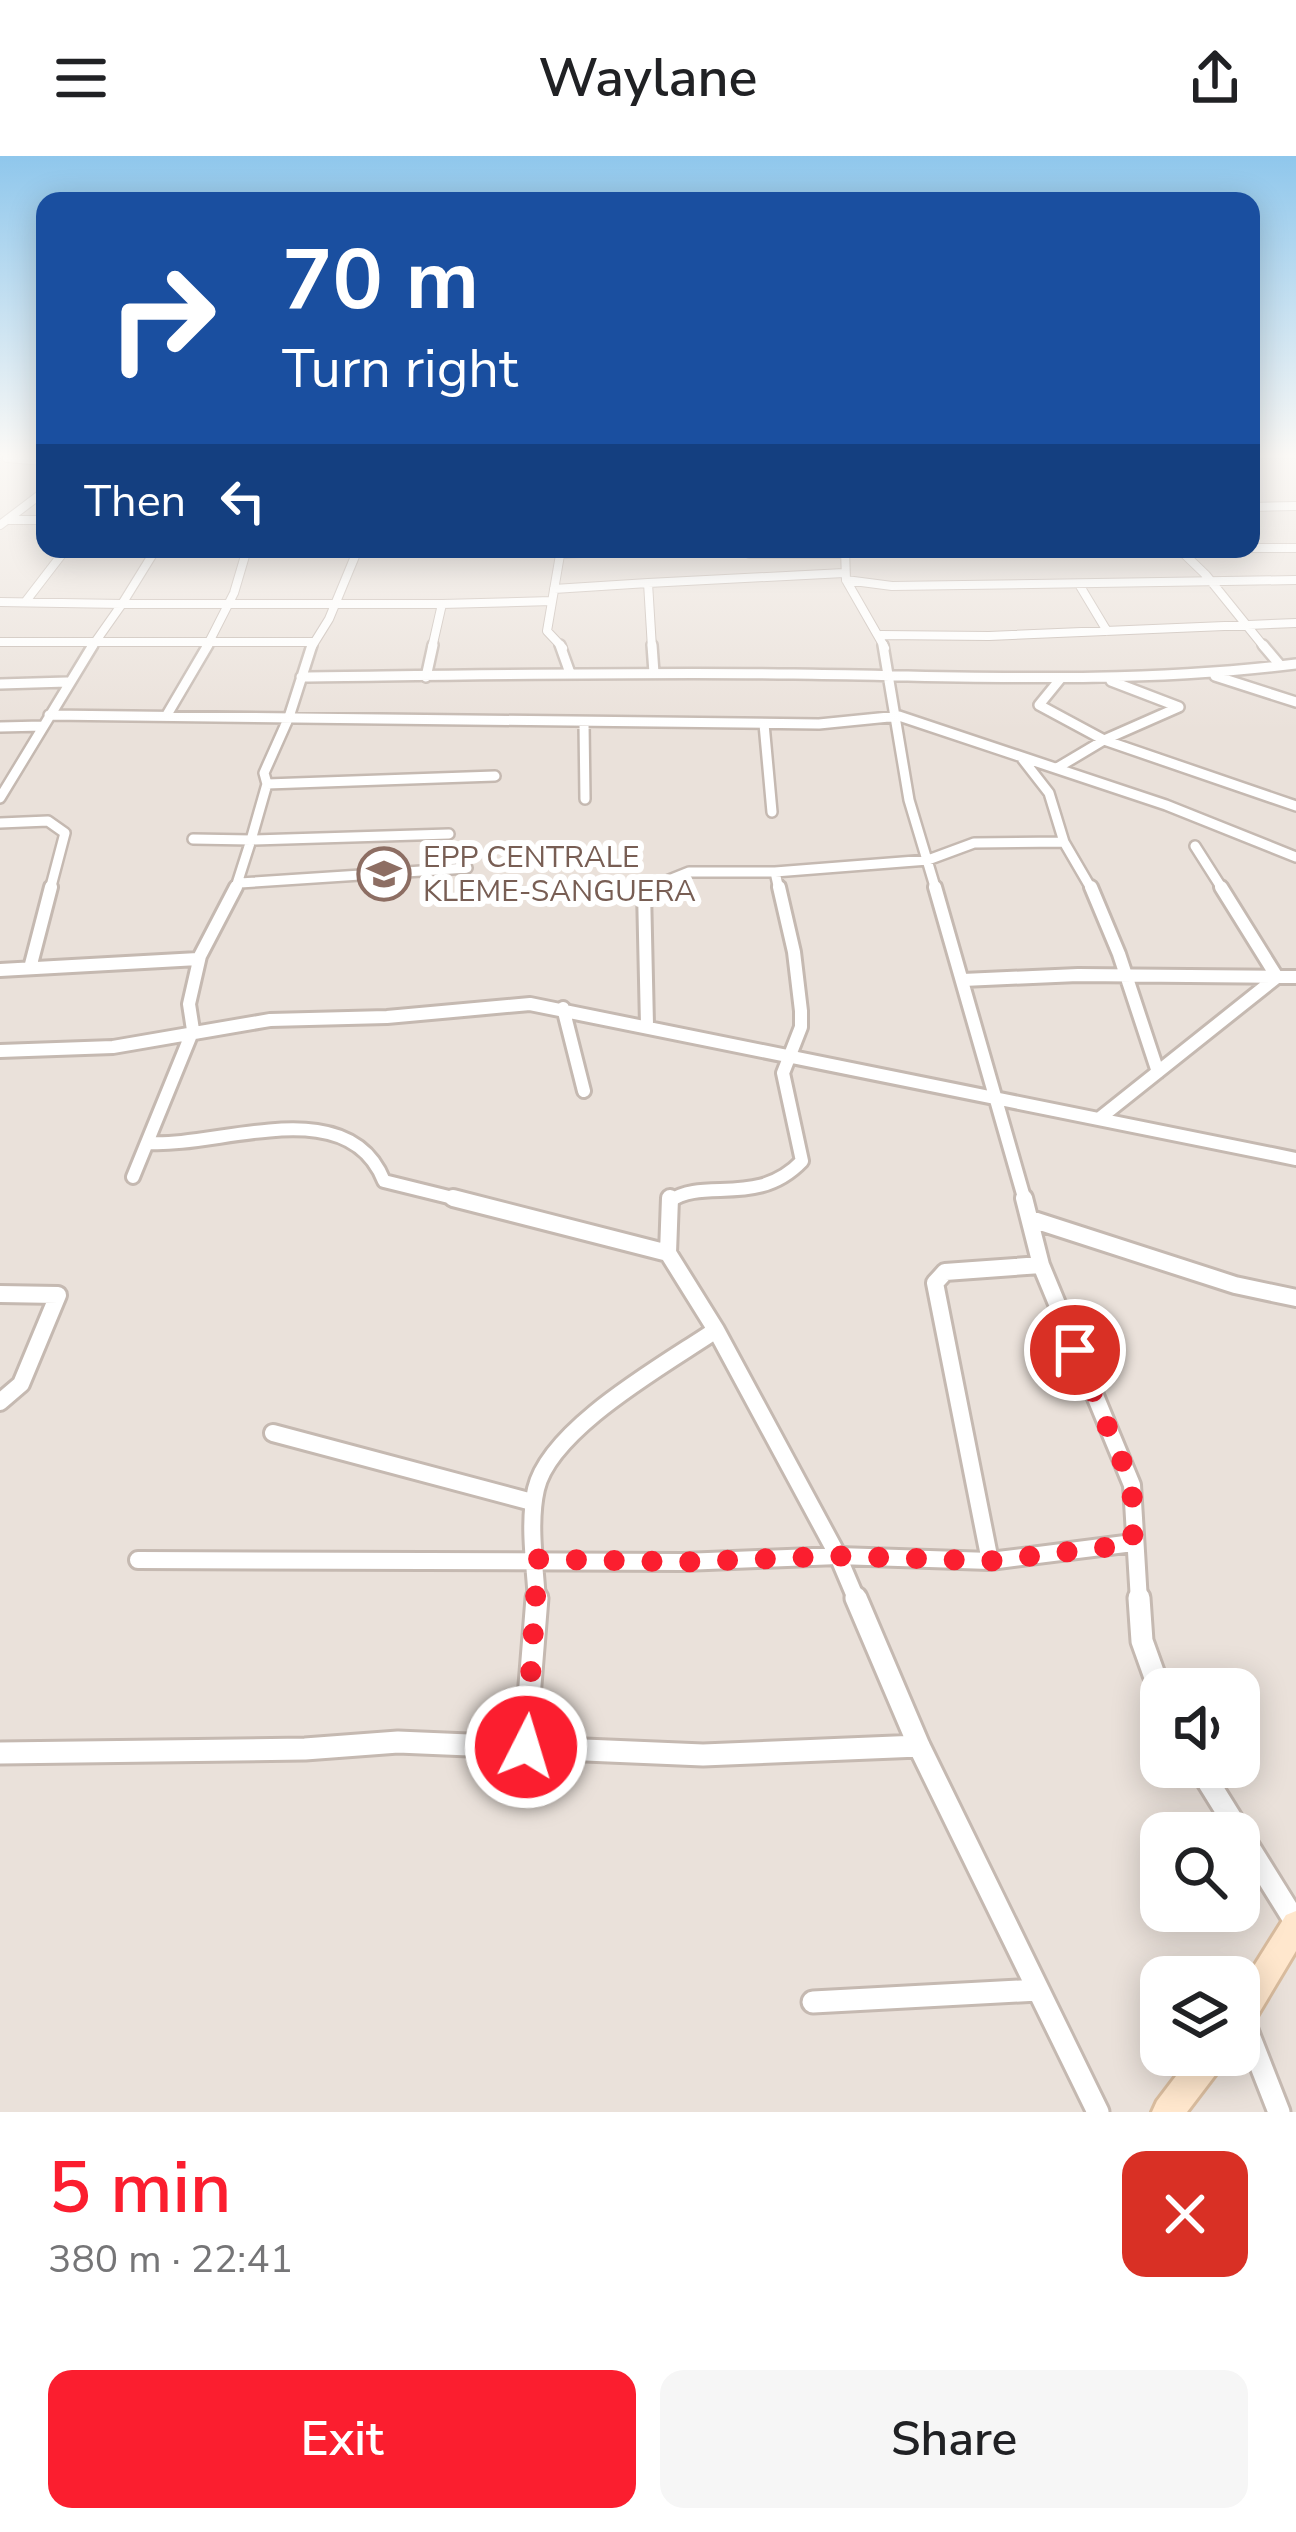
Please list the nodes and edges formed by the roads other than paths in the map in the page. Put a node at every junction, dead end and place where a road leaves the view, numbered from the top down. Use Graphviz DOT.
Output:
graph roads {
  1 [pos="59,558"];
  2 [pos="150,558"];
  3 [pos="245,558"];
  4 [pos="354,558"];
  5 [pos="560,558"];
  6 [pos="749,558"];
  7 [pos="844,558"];
  8 [pos="1189,558"];
  9 [pos="754,577"];
  10 [pos="845,577"];
  11 [pos="1211,580"];
  12 [pos="1296,580"];
  13 [pos="648,583"];
  14 [pos="1080,586"];
  15 [pos="553,595"];
  16 [pos="26,601"];
  17 [pos="0,602"];
  18 [pos="336,603"];
  19 [pos="122,604"];
  20 [pos="229,604"];
  21 [pos="442,604"];
  22 [pos="1296,623"];
  23 [pos="1242,624"];
  24 [pos="1107,631"];
  25 [pos="881,635"];
  26 [pos="212,641"];
  27 [pos="0,642"];
  28 [pos="313,642"];
  29 [pos="92,644"];
  30 [pos="1280,664"];
  31 [pos="1296,664"];
  32 [pos="570,673"];
  33 [pos="654,673"];
  34 [pos="1210,674"];
  35 [pos="426,676"];
  36 [pos="301,677"];
  37 [pos="1061,677"];
  38 [pos="1101,677"];
  39 [pos="892,678"];
  40 [pos="67,682"];
  41 [pos="0,684"];
  42 [pos="1296,702"];
  43 [pos="168,712"];
  44 [pos="899,716"];
  45 [pos="289,717"];
  46 [pos="46,720"];
  47 [pos="584,723"];
  48 [pos="764,724"];
  49 [pos="0,728"];
  50 [pos="1104,740"];
  51 [pos="1020,756"];
  52 [pos="1057,768"];
  53 [pos="495,776"];
  54 [pos="268,784"];
  55 [pos="0,798"];
  56 [pos="585,799"];
  57 [pos="1296,806"];
  58 [pos="772,812"];
  59 [pos="0,823"];
  60 [pos="449,834"];
  61 [pos="193,839"];
  62 [pos="251,840"];
  63 [pos="1064,842"];
  64 [pos="1195,846"];
  65 [pos="1293,853"];
  66 [pos="928,860"];
  67 [pos="466,868"];
  68 [pos="775,872"];
  69 [pos="240,883"];
  70 [pos="198,959"];
  71 [pos="29,968"];
  72 [pos="0,970"];
  73 [pos="1130,975"];
  74 [pos="1277,977"];
  75 [pos="1296,977"];
  76 [pos="963,980"];
  77 [pos="563,1008"];
  78 [pos="647,1025"];
  79 [pos="194,1030"];
  80 [pos="0,1051"];
  81 [pos="793,1054"];
  82 [pos="1158,1072"];
  83 [pos="584,1091"];
  84 [pos="994,1098"];
  85 [pos="1100,1118"];
  86 [pos="148,1143"];
  87 [pos="1296,1144"];
  88 [pos="1290,1157"];
  89 [pos="133,1177"];
  90 [pos="1031,1219"];
  91 [pos="668,1253"];
  92 [pos="1041,1265"];
  93 [pos="0,1294"];
  94 [pos="1296,1298"];
  95 [pos="716,1330"];
  96 [pos="0,1402"];
  97 [pos="273,1433"];
  98 [pos="532,1502"];
  99 [pos="1133,1544"];
  100 [pos="838,1556"];
  101 [pos="538,1559"];
  102 [pos="138,1560"];
  103 [pos="990,1561"];
  104 [pos="1152,1668"];
  105 [pos="919,1746"];
  106 [pos="526,1747"];
  107 [pos="0,1753"];
  108 [pos="1212,1788"];
  109 [pos="1296,1924"];
  110 [pos="1260,1983"];
  111 [pos="1038,1990"];
  112 [pos="813,2002"];
  113 [pos="1260,2065"];
  114 [pos="1195,2076"];
  115 [pos="1098,2112"];
  116 [pos="1168,2112"];
  117 [pos="1279,2112"];
  1 -- 16 [label="street"];
  2 -- 19 [label="street"];
  3 -- 20 [label="street"];
  4 -- 18 [label="street"];
  5 -- 15 [label="street"];
  6 -- 9 [label="street"];
  7 -- 10 [label="street"];
  8 -- 11 [label="street"];
  9 -- 10 [label="street"];
  9 -- 13 [label="street"];
  10 -- 14 [label="street"];
  10 -- 25 [label="street"];
  11 -- 12 [label="street"];
  11 -- 14 [label="street"];
  11 -- 23 [label="street"];
  13 -- 15 [label="street"];
  13 -- 33 [label="street"];
  14 -- 24 [label="street"];
  15 -- 21 [label="street"];
  15 -- 32 [label="street"];
  16 -- 17 [label="street"];
  16 -- 19 [label="street"];
  18 -- 20 [label="street"];
  18 -- 21 [label="street"];
  18 -- 28 [label="street"];
  19 -- 20 [label="street"];
  19 -- 29 [label="street"];
  20 -- 26 [label="street"];
  21 -- 35 [label="street"];
  22 -- 23 [label="street"];
  23 -- 24 [label="street"];
  23 -- 30 [label="street"];
  24 -- 25 [label="street"];
  25 -- 39 [label="street"];
  26 -- 28 [label="street"];
  26 -- 29 [label="street"];
  26 -- 43 [label="street"];
  27 -- 29 [label="street"];
  28 -- 36 [label="street"];
  29 -- 40 [label="street"];
  30 -- 31 [label="street"];
  30 -- 34 [label="street"];
  32 -- 33 [label="street"];
  32 -- 35 [label="street"];
  33 -- 39 [label="street"];
  34 -- 38 [label="street"];
  34 -- 42 [label="street"];
  35 -- 36 [label="street"];
  36 -- 45 [label="street"];
  37 -- 38 [label="street"];
  37 -- 39 [label="street"];
  37 -- 50 [label="street"];
  38 -- 50 [label="street"];
  39 -- 44 [label="street"];
  40 -- 41 [label="street"];
  40 -- 46 [label="street"];
  43 -- 45 [label="street"];
  43 -- 46 [label="street"];
  44 -- 48 [label="street"];
  44 -- 51 [label="street"];
  44 -- 66 [label="street"];
  45 -- 47 [label="street"];
  45 -- 54 [label="street"];
  46 -- 49 [label="street"];
  46 -- 55 [label="street"];
  47 -- 48 [label="street"];
  47 -- 56 [label="street"];
  48 -- 58 [label="street"];
  50 -- 52 [label="street"];
  50 -- 57 [label="street"];
  51 -- 52 [label="street"];
  51 -- 63 [label="street"];
  52 -- 65 [label="street"];
  53 -- 54 [label="street"];
  54 -- 62 [label="street"];
  59 -- 71 [label="street"];
  60 -- 62 [label="street"];
  61 -- 62 [label="street"];
  62 -- 69 [label="street"];
  63 -- 66 [label="street"];
  63 -- 73 [label="street"];
  64 -- 74 [label="street"];
  66 -- 68 [label="street"];
  66 -- 76 [label="street"];
  67 -- 69 [label="street"];
  68 -- 78 [label="street"];
  68 -- 81 [label="street"];
  69 -- 70 [label="street"];
  70 -- 71 [label="street"];
  70 -- 79 [label="street"];
  71 -- 72 [label="street"];
  73 -- 74 [label="street"];
  73 -- 76 [label="street"];
  73 -- 82 [label="street"];
  74 -- 75 [label="street"];
  74 -- 82 [label="street"];
  76 -- 84 [label="street"];
  77 -- 78 [label="street"];
  77 -- 79 [label="street"];
  77 -- 83 [label="street"];
  78 -- 81 [label="street"];
  79 -- 80 [label="street"];
  79 -- 86 [label="street"];
  81 -- 84 [label="street"];
  81 -- 91 [label="street"];
  82 -- 85 [label="street"];
  84 -- 85 [label="street"];
  84 -- 90 [label="street"];
  85 -- 88 [label="street"];
  86 -- 89 [label="street"];
  86 -- 91 [label="street"];
  87 -- 88 [label="street"];
  90 -- 92 [label="street"];
  90 -- 94 [label="street"];
  91 -- 95 [label="street"];
  92 -- 99 [label="street"];
  92 -- 103 [label="street"];
  93 -- 96 [label="street"];
  95 -- 98 [label="street"];
  95 -- 100 [label="street"];
  97 -- 98 [label="street"];
  98 -- 101 [label="street"];
  99 -- 103 [label="street"];
  99 -- 104 [label="street"];
  100 -- 101 [label="street"];
  100 -- 103 [label="street"];
  100 -- 105 [label="street"];
  101 -- 102 [label="street"];
  101 -- 106 [label="street"];
  105 -- 106 [label="street"];
  105 -- 111 [label="street"];
  106 -- 107 [label="street"];
  108 -- 109 [label="street"];
  109 -- 110 [label="street"];
  111 -- 112 [label="street"];
  111 -- 115 [label="street"];
  113 -- 117 [label="street"];
  114 -- 116 [label="street"];
}
